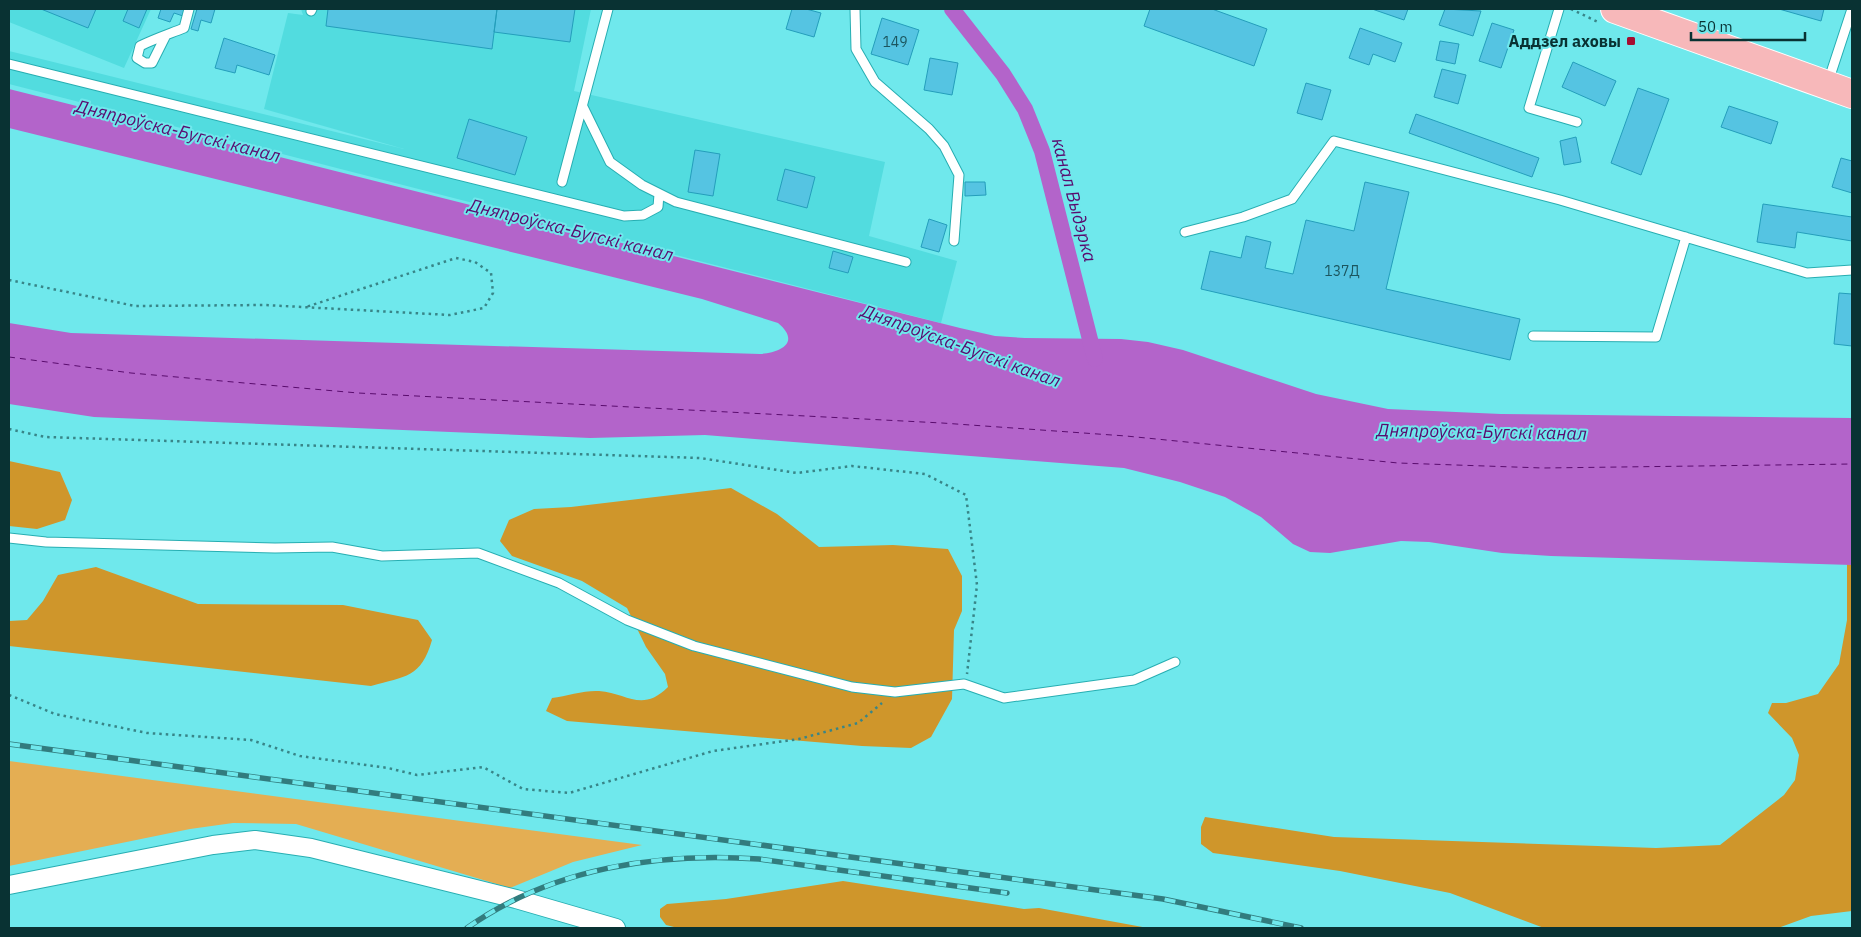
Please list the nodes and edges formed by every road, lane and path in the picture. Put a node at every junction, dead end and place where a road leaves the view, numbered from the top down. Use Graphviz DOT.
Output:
graph roads {
  1 [pos="189,9"];
  2 [pos="608,9"];
  3 [pos="855,9"];
  4 [pos="1558,9"];
  5 [pos="1616,9"];
  6 [pos="1852,9"];
  7 [pos="166,35"];
  8 [pos="9,64"];
  9 [pos="1827,85"];
  10 [pos="1852,94"];
  11 [pos="583,107"];
  12 [pos="1577,122"];
  13 [pos="562,182"];
  14 [pos="659,194"];
  15 [pos="1185,232"];
  16 [pos="1686,237"];
  17 [pos="954,241"];
  18 [pos="906,262"];
  19 [pos="1852,270"];
  20 [pos="9,280"];
  21 [pos="306,307"];
  22 [pos="1533,336"];
  23 [pos="9,429"];
  24 [pos="9,538"];
  25 [pos="1175,662"];
  26 [pos="964,684"];
  27 [pos="895,692"];
  28 [pos="9,695"];
  29 [pos="9,886"];
  30 [pos="616,928"];
  1 -- 7 [label="lane"];
  2 -- 11 [label="lane"];
  3 -- 17 [label="lane"];
  4 -- 12 [label="lane"];
  5 -- 9 [label="main road"];
  6 -- 9 [label="lane"];
  8 -- 14 [label="lane"];
  9 -- 10 [label="main road"];
  11 -- 13 [label="lane"];
  11 -- 14 [label="lane"];
  14 -- 18 [label="lane"];
  15 -- 16 [label="lane"];
  16 -- 19 [label="lane"];
  16 -- 22 [label="lane"];
  20 -- 21 [label="path"];
  21 -- 21 [label="path"];
  23 -- 26 [label="path"];
  24 -- 27 [label="lane"];
  25 -- 26 [label="lane"];
  26 -- 27 [label="lane"];
  27 -- 28 [label="path"];
  29 -- 30 [label="street"];
}
